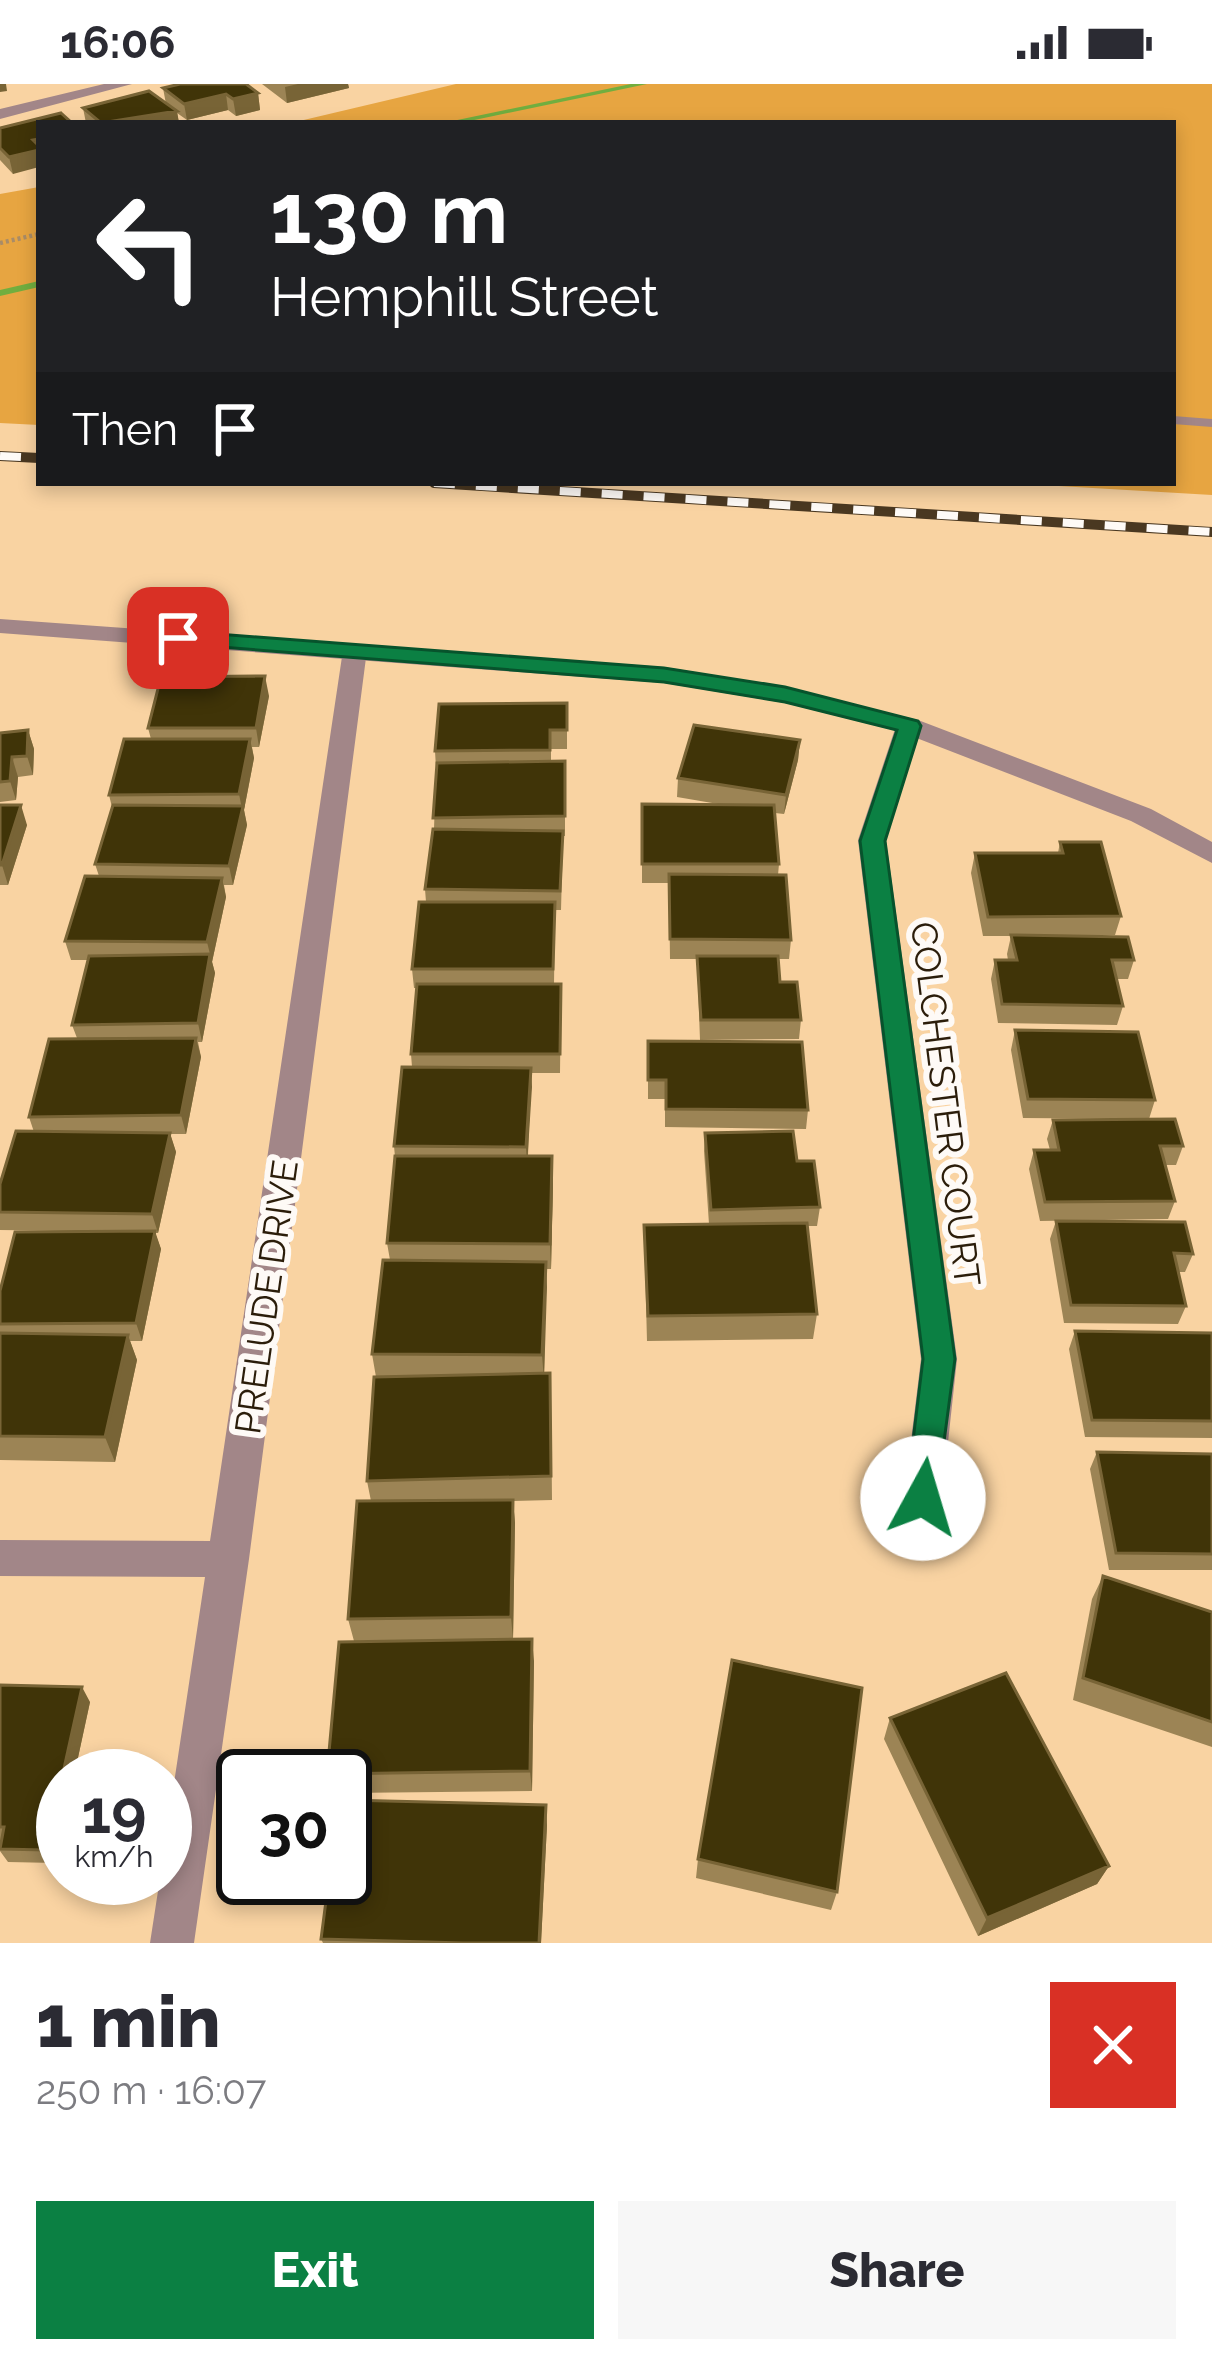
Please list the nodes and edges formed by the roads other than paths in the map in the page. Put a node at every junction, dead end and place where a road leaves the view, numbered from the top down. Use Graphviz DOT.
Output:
graph roads {
  1 [pos="124,84"];
  2 [pos="0,115"];
  3 [pos="1176,420"];
  4 [pos="1212,423"];
  5 [pos="0,626"];
  6 [pos="355,650"];
  7 [pos="910,726"];
  8 [pos="1212,854"];
  9 [pos="923,1498"];
  10 [pos="0,1558"];
  11 [pos="230,1559"];
  12 [pos="172,1943"];
  1 -- 2 [label="street"];
  3 -- 4 [label="lane"];
  5 -- 6 [label="street"];
  6 -- 7 [label="street"];
  6 -- 11 [label="street, PRELUDE DRIVE"];
  7 -- 8 [label="street"];
  7 -- 9 [label="street, COLCHESTER COURT"];
  10 -- 11 [label="street"];
  11 -- 12 [label="street, PRELUDE DRIVE"];
}
